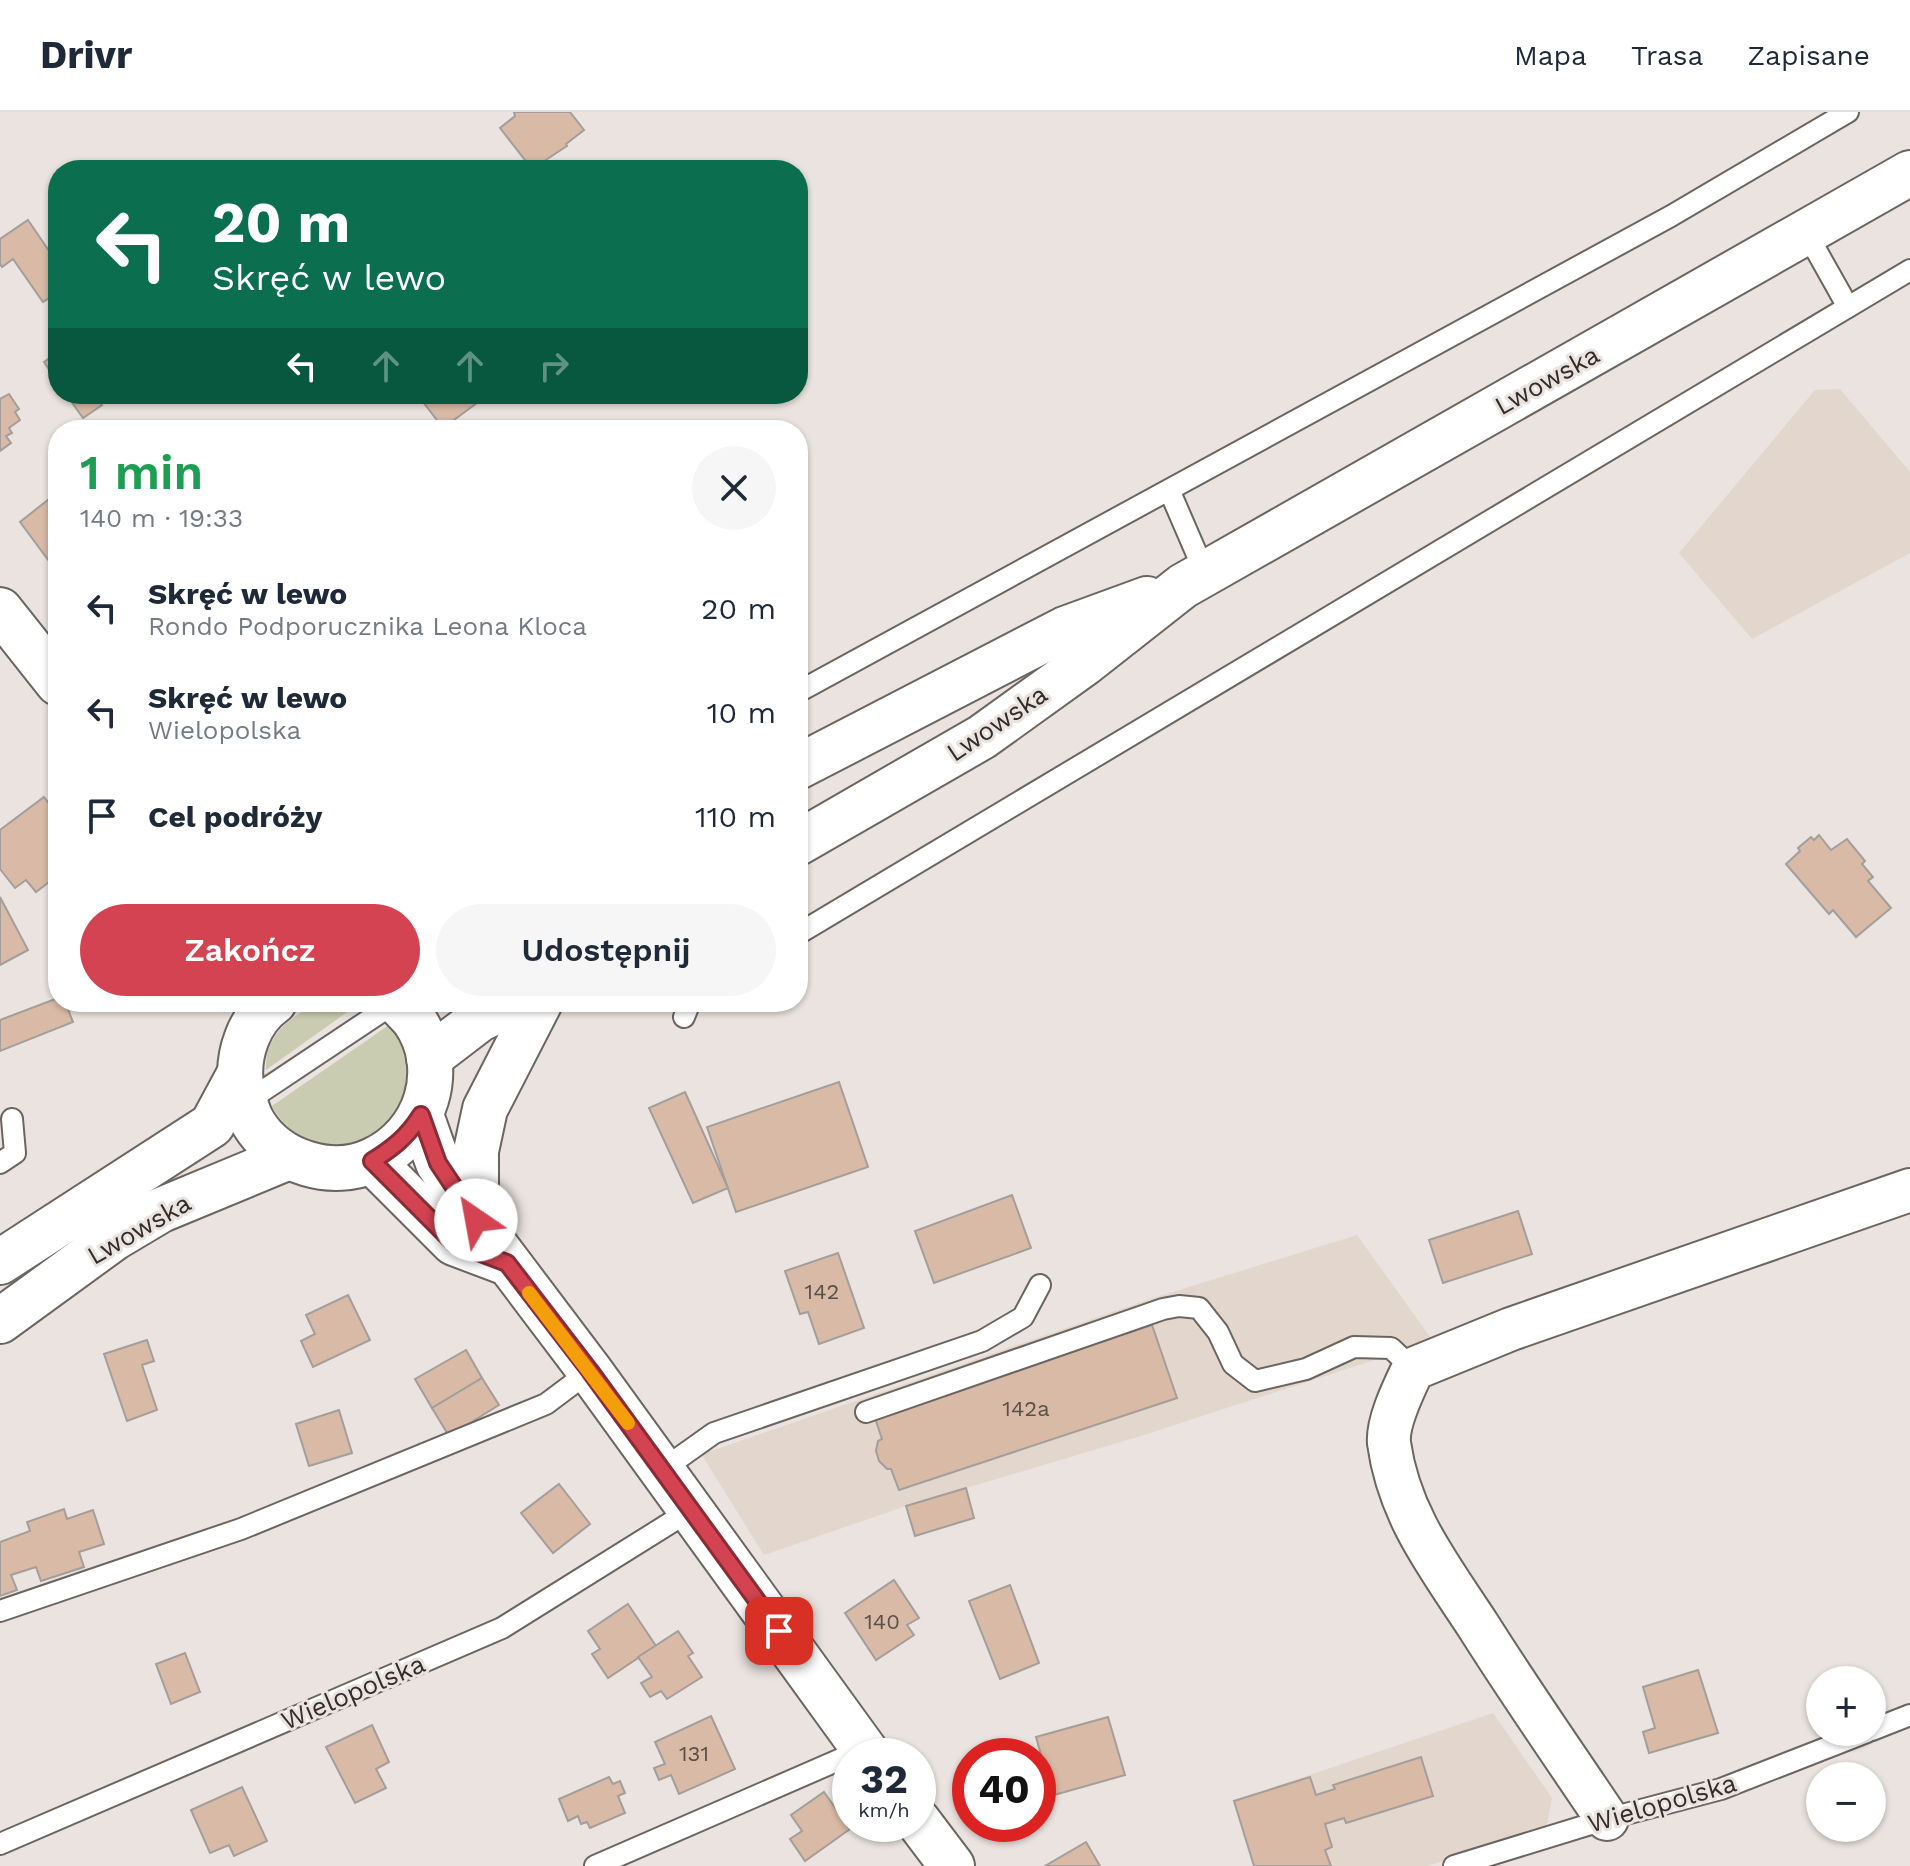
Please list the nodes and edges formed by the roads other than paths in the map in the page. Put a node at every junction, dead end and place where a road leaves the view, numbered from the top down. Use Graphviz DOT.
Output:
graph roads {
  1 [pos="1848,112"];
  2 [pos="1910,173"];
  3 [pos="1807,234"];
  4 [pos="1910,270"];
  5 [pos="1848,307"];
  6 [pos="1170,492"];
  7 [pos="1194,580"];
  8 [pos="0,610"];
  9 [pos="48,670"];
  10 [pos="808,687"];
  11 [pos="808,762"];
  12 [pos="808,837"];
  13 [pos="808,928"];
  14 [pos="259,1012"];
  15 [pos="380,1012"];
  16 [pos="406,1012"];
  17 [pos="495,1012"];
  18 [pos="535,1012"];
  19 [pos="429,1058"];
  20 [pos="232,1100"];
  21 [pos="421,1115"];
  22 [pos="12,1119"];
  23 [pos="289,1157"];
  24 [pos="372,1161"];
  25 [pos="0,1163"];
  26 [pos="1910,1190"];
  27 [pos="476,1220"];
  28 [pos="0,1262"];
  29 [pos="507,1263"];
  30 [pos="1040,1285"];
  31 [pos="0,1321"];
  32 [pos="1413,1369"];
  33 [pos="590,1371"];
  34 [pos="866,1412"];
  35 [pos="662,1470"];
  36 [pos="691,1510"];
  37 [pos="0,1611"];
  38 [pos="1910,1715"];
  39 [pos="1886,1724"];
  40 [pos="856,1738"];
  41 [pos="1831,1746"];
  42 [pos="832,1768"];
  43 [pos="1607,1819"];
  44 [pos="934,1842"];
  45 [pos="0,1844"];
  46 [pos="595,1866"];
  47 [pos="952,1866"];
  48 [pos="1454,1866"];
  1 -- 6 [label="lane"];
  2 -- 3 [label="main road, Lwowska"];
  3 -- 5 [label="lane"];
  3 -- 7 [label="main road, Lwowska"];
  4 -- 5 [label="lane"];
  5 -- 13 [label="lane"];
  6 -- 7 [label="lane"];
  6 -- 10 [label="lane"];
  7 -- 11 [label="main road, Lwowska"];
  7 -- 12 [label="main road, Lwowska"];
  8 -- 9 [label="main road"];
  14 -- 20 [label="main road"];
  15 -- 20 [label="lane"];
  16 -- 19 [label="main road"];
  17 -- 19 [label="main road"];
  18 -- 27 [label="main road"];
  19 -- 21 [label="main road"];
  20 -- 23 [label="main road"];
  20 -- 28 [label="main road, Lwowska"];
  21 -- 24 [label="main road"];
  21 -- 27 [label="main road"];
  22 -- 25 [label="lane"];
  23 -- 24 [label="main road"];
  23 -- 31 [label="main road, Lwowska"];
  24 -- 29 [label="main road"];
  26 -- 32 [label="street"];
  27 -- 29 [label="main road"];
  29 -- 33 [label="main road"];
  30 -- 35 [label="lane"];
  32 -- 34 [label="lane"];
  32 -- 43 [label="street"];
  33 -- 35 [label="main road"];
  33 -- 37 [label="lane"];
  35 -- 36 [label="main road"];
  36 -- 40 [label="main road"];
  36 -- 45 [label="lane, Wielopolska"];
  38 -- 39 [label="lane, Wielopolska"];
  41 -- 43 [label="lane, Wielopolska"];
  42 -- 46 [label="lane"];
  43 -- 48 [label="lane, Wielopolska"];
  44 -- 47 [label="main road"];
}
